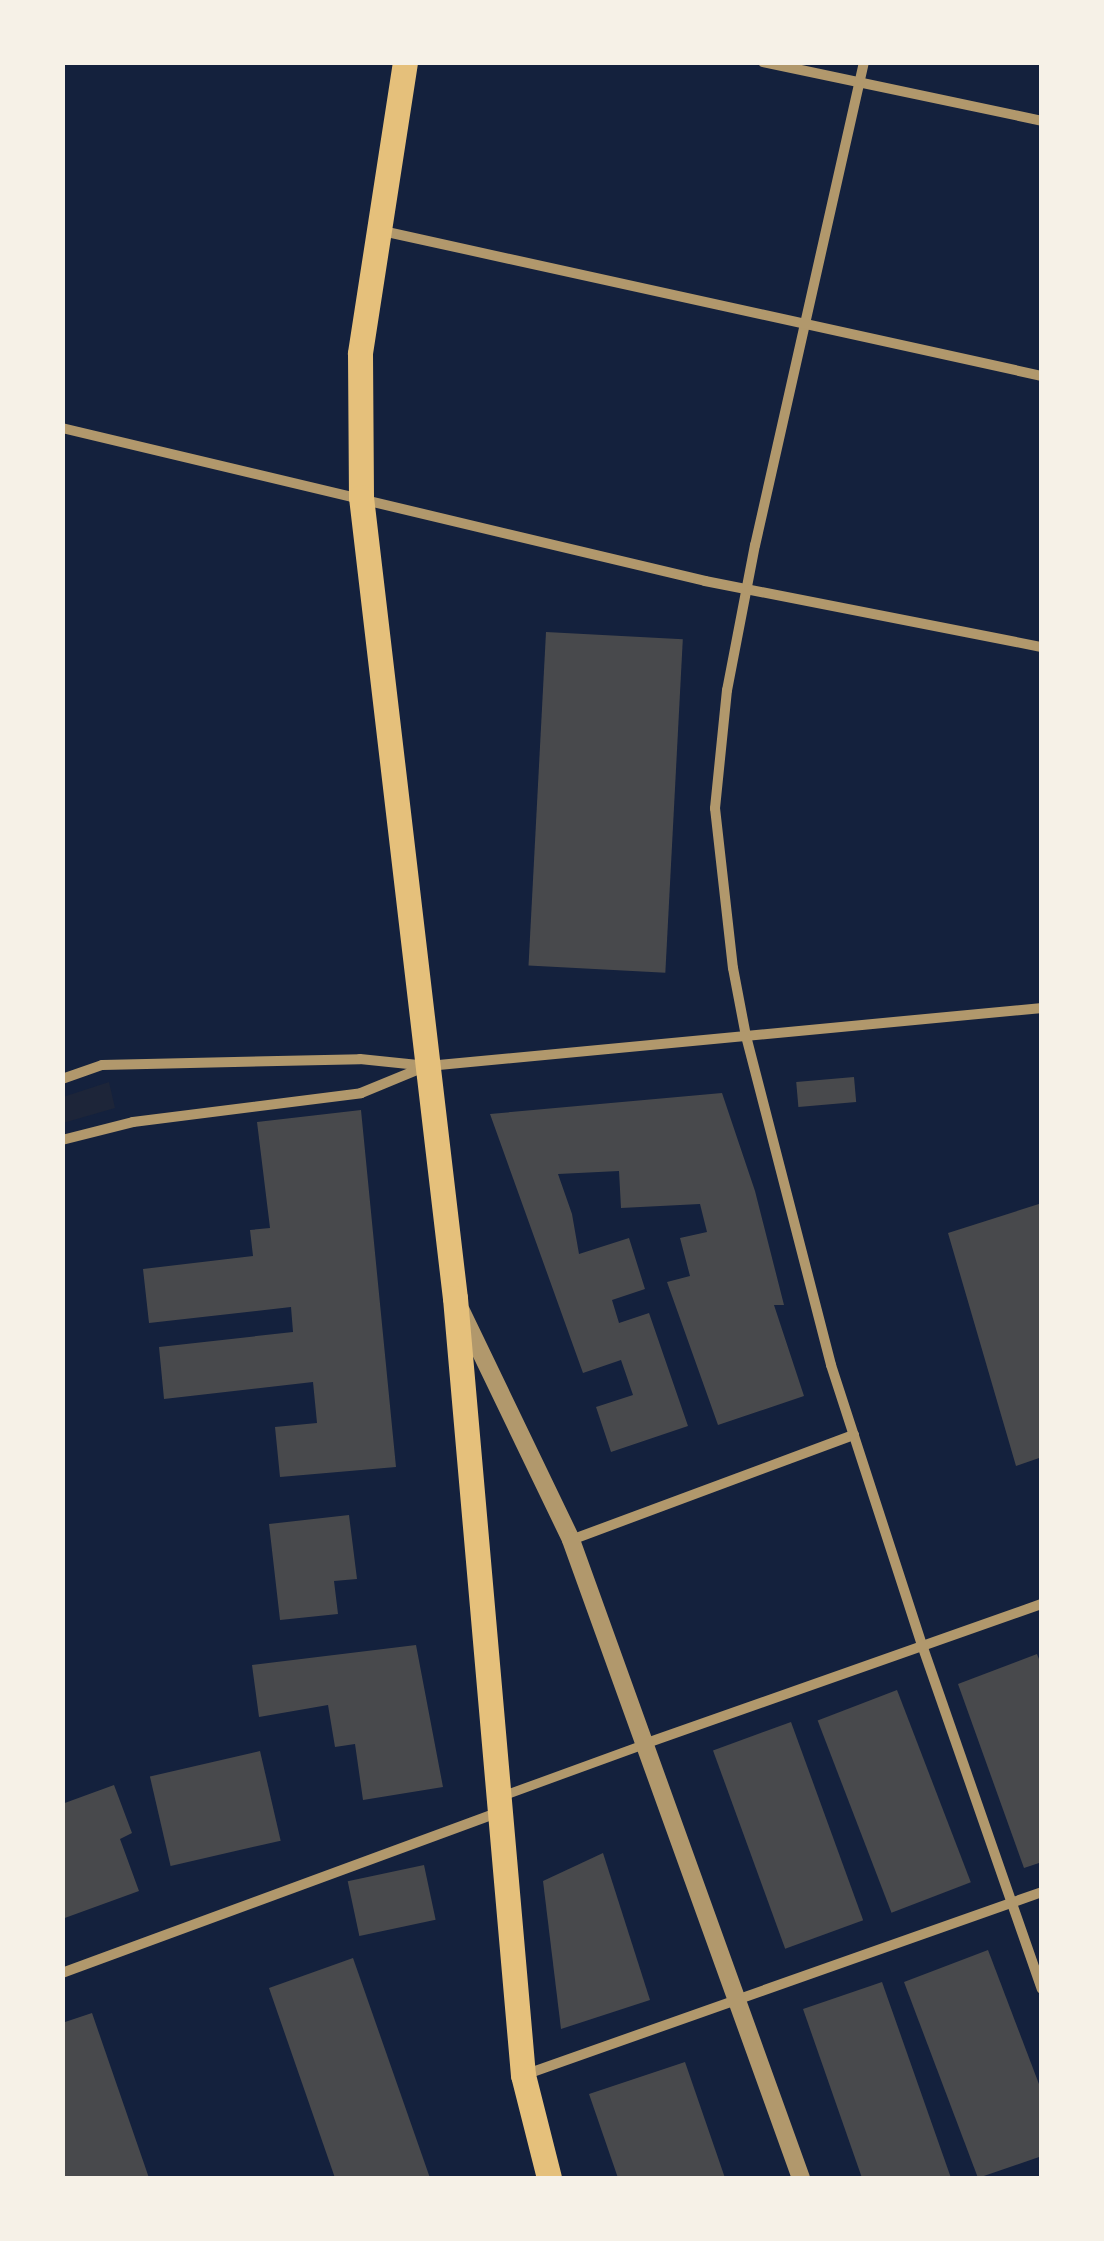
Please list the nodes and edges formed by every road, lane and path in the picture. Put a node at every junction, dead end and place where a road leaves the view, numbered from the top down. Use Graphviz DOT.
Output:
graph roads {
  1 [pos="405,62"];
  2 [pos="763,62"];
  3 [pos="864,62"];
  4 [pos="860,83"];
  5 [pos="1042,121"];
  6 [pos="377,230"];
  7 [pos="804,322"];
  8 [pos="1042,376"];
  9 [pos="62,428"];
  10 [pos="360,497"];
  11 [pos="748,588"];
  12 [pos="1042,648"];
  13 [pos="1042,1008"];
  14 [pos="746,1036"];
  15 [pos="428,1066"];
  16 [pos="62,1079"];
  17 [pos="62,1140"];
  18 [pos="454,1298"];
  19 [pos="854,1436"];
  20 [pos="570,1540"];
  21 [pos="1042,1604"];
  22 [pos="922,1645"];
  23 [pos="644,1744"];
  24 [pos="498,1805"];
  25 [pos="1042,1892"];
  26 [pos="1011,1903"];
  27 [pos="62,1973"];
  28 [pos="1042,1989"];
  29 [pos="738,2001"];
  30 [pos="523,2076"];
  31 [pos="548,2178"];
  32 [pos="801,2178"];
  1 -- 6 [label="main road"];
  2 -- 4 [label="street"];
  3 -- 4 [label="street"];
  4 -- 5 [label="street"];
  4 -- 7 [label="street"];
  6 -- 7 [label="street"];
  6 -- 10 [label="main road"];
  7 -- 8 [label="street"];
  7 -- 11 [label="street"];
  9 -- 10 [label="street"];
  10 -- 11 [label="street"];
  10 -- 15 [label="main road"];
  11 -- 12 [label="street"];
  11 -- 14 [label="street"];
  13 -- 14 [label="street"];
  14 -- 15 [label="street"];
  14 -- 19 [label="street"];
  15 -- 16 [label="street"];
  15 -- 17 [label="street"];
  15 -- 18 [label="main road"];
  18 -- 20 [label="street"];
  18 -- 24 [label="main road"];
  19 -- 20 [label="street"];
  19 -- 22 [label="street"];
  20 -- 23 [label="street"];
  21 -- 22 [label="street"];
  22 -- 23 [label="street"];
  22 -- 26 [label="street"];
  23 -- 24 [label="street"];
  23 -- 29 [label="street"];
  24 -- 27 [label="street"];
  24 -- 30 [label="main road"];
  25 -- 26 [label="street"];
  26 -- 28 [label="street"];
  26 -- 29 [label="street"];
  29 -- 30 [label="street"];
  29 -- 32 [label="street"];
  30 -- 31 [label="main road"];
}
